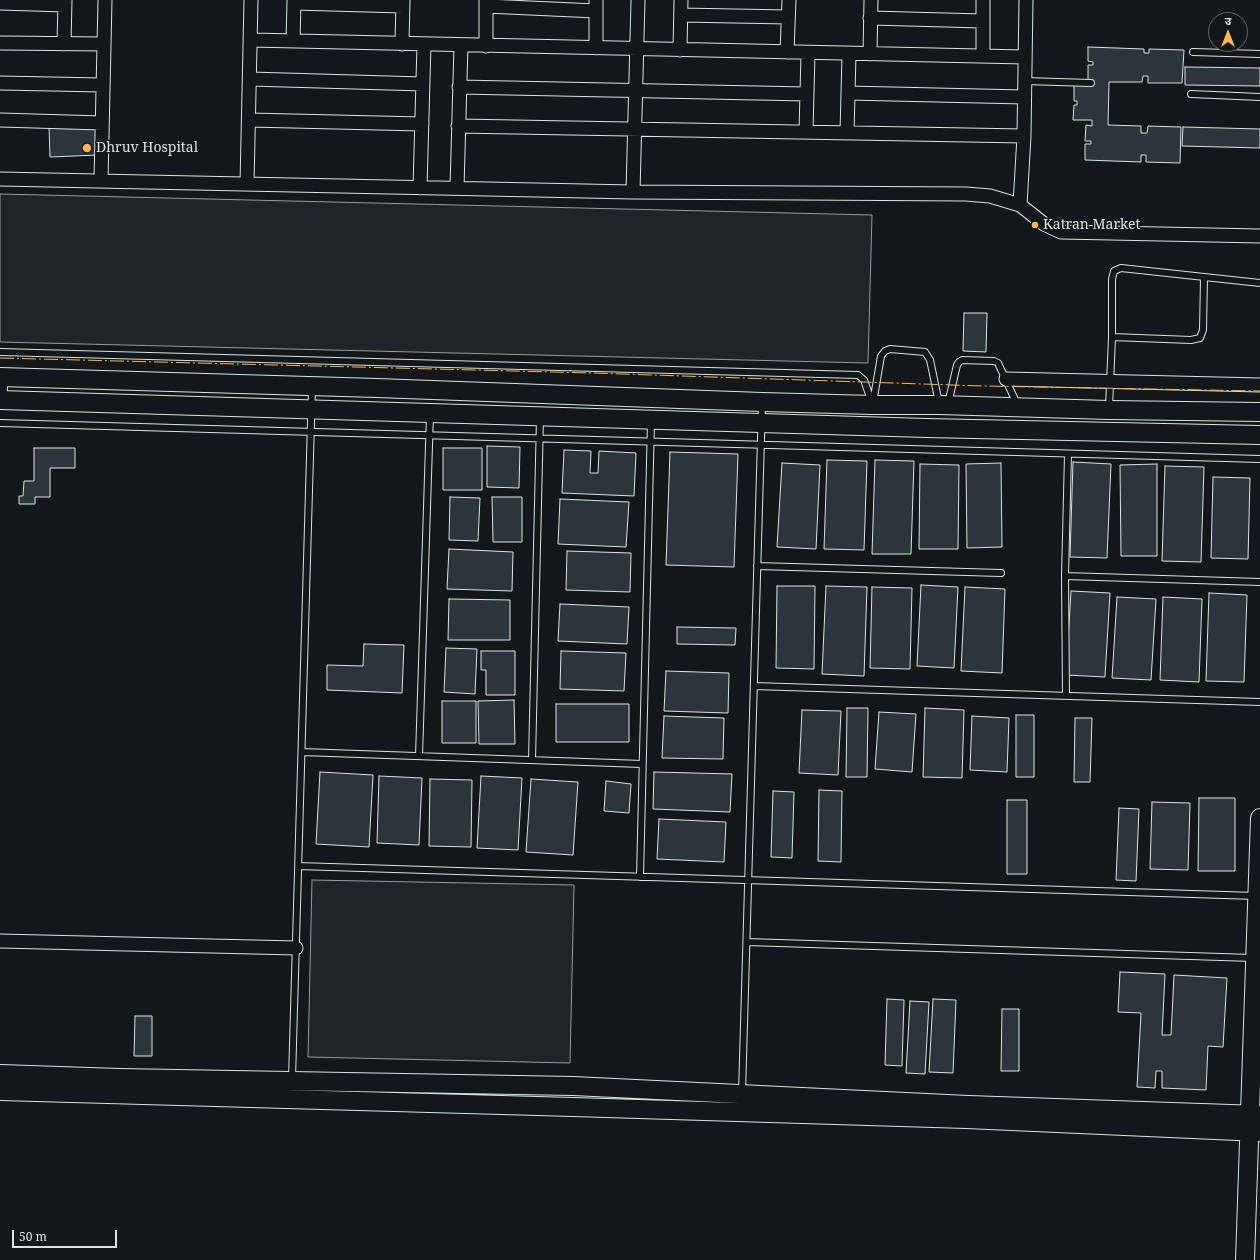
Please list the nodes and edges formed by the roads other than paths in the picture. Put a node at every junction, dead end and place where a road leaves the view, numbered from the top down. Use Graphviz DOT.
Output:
graph roads {
  1 [pos="105,0"];
  2 [pos="251,0"];
  3 [pos="638,0"];
  4 [pos="681,0"];
  5 [pos="789,0"];
  6 [pos="871,0"];
  7 [pos="983,0"];
  8 [pos="1026,0"];
  9 [pos="294,1"];
  10 [pos="65,2"];
  11 [pos="0,3"];
  12 [pos="403,3"];
  13 [pos="486,3"];
  14 [pos="596,5"];
  15 [pos="681,14"];
  16 [pos="788,17"];
  17 [pos="870,18"];
  18 [pos="983,21"];
  19 [pos="251,40"];
  20 [pos="293,41"];
  21 [pos="0,43"];
  22 [pos="64,44"];
  23 [pos="104,44"];
  24 [pos="402,44"];
  25 [pos="424,44"];
  26 [pos="461,45"];
  27 [pos="486,46"];
  28 [pos="596,48"];
  29 [pos="637,49"];
  30 [pos="680,50"];
  31 [pos="787,52"];
  32 [pos="1193,52"];
  33 [pos="808,53"];
  34 [pos="849,54"];
  35 [pos="870,54"];
  36 [pos="1260,54"];
  37 [pos="983,56"];
  38 [pos="1025,57"];
  39 [pos="250,79"];
  40 [pos="1025,81"];
  41 [pos="0,83"];
  42 [pos="1091,83"];
  43 [pos="423,84"];
  44 [pos="103,85"];
  45 [pos="460,87"];
  46 [pos="636,91"];
  47 [pos="848,93"];
  48 [pos="807,94"];
  49 [pos="1191,94"];
  50 [pos="1024,97"];
  51 [pos="1260,97"];
  52 [pos="0,120"];
  53 [pos="249,120"];
  54 [pos="102,123"];
  55 [pos="422,124"];
  56 [pos="458,126"];
  57 [pos="635,129"];
  58 [pos="806,132"];
  59 [pos="847,133"];
  60 [pos="1024,136"];
  61 [pos="0,179"];
  62 [pos="101,181"];
  63 [pos="247,184"];
  64 [pos="420,188"];
  65 [pos="457,188"];
  66 [pos="633,192"];
  67 [pos="1020,205"];
  68 [pos="1260,236"];
  69 [pos="1204,278"];
  70 [pos="1260,284"];
  71 [pos="1112,337"];
  72 [pos="0,352"];
  73 [pos="0,377"];
  74 [pos="1006,379"];
  75 [pos="1110,381"];
  76 [pos="1260,385"];
  77 [pos="312,386"];
  78 [pos="0,397"];
  79 [pos="0,400"];
  80 [pos="762,402"];
  81 [pos="873,405"];
  82 [pos="944,405"];
  83 [pos="1018,407"];
  84 [pos="312,408"];
  85 [pos="1109,410"];
  86 [pos="430,412"];
  87 [pos="1260,412"];
  88 [pos="540,416"];
  89 [pos="651,419"];
  90 [pos="0,423"];
  91 [pos="761,423"];
  92 [pos="311,432"];
  93 [pos="1260,434"];
  94 [pos="429,436"];
  95 [pos="540,439"];
  96 [pos="650,442"];
  97 [pos="762,445"];
  98 [pos="1068,454"];
  99 [pos="1260,460"];
  100 [pos="757,566"];
  101 [pos="1001,573"];
  102 [pos="1065,576"];
  103 [pos="1260,582"];
  104 [pos="754,686"];
  105 [pos="1066,696"];
  106 [pos="1260,702"];
  107 [pos="302,752"];
  108 [pos="419,756"];
  109 [pos="532,760"];
  110 [pos="642,764"];
  111 [pos="1260,818"];
  112 [pos="298,866"];
  113 [pos="640,877"];
  114 [pos="748,880"];
  115 [pos="1258,897"];
  116 [pos="0,941"];
  117 [pos="747,942"];
  118 [pos="296,948"];
  119 [pos="1255,958"];
  120 [pos="0,1074"];
  121 [pos="292,1090"];
  122 [pos="0,1091"];
  123 [pos="742,1103"];
  124 [pos="1255,1123"];
  125 [pos="1245,1260"];
  1 -- 23 [label="street"];
  2 -- 19 [label="street"];
  3 -- 29 [label="street"];
  4 -- 15 [label="street"];
  5 -- 16 [label="street"];
  6 -- 17 [label="street"];
  7 -- 18 [label="street"];
  8 -- 38 [label="street"];
  9 -- 12 [label="street"];
  9 -- 20 [label="street"];
  10 -- 11 [label="street"];
  10 -- 22 [label="street"];
  12 -- 24 [label="street"];
  13 -- 14 [label="street"];
  13 -- 27 [label="street"];
  14 -- 28 [label="street"];
  15 -- 16 [label="street"];
  15 -- 30 [label="street"];
  16 -- 31 [label="street"];
  17 -- 18 [label="street"];
  17 -- 35 [label="street"];
  18 -- 37 [label="street"];
  19 -- 20 [label="street"];
  19 -- 39 [label="street"];
  20 -- 24 [label="street"];
  21 -- 22 [label="street"];
  22 -- 23 [label="street"];
  23 -- 44 [label="street"];
  24 -- 25 [label="street"];
  25 -- 26 [label="street"];
  25 -- 43 [label="street"];
  26 -- 27 [label="street"];
  26 -- 45 [label="street"];
  27 -- 28 [label="street"];
  28 -- 29 [label="street"];
  29 -- 30 [label="street"];
  29 -- 46 [label="street"];
  30 -- 31 [label="street"];
  31 -- 33 [label="street"];
  32 -- 36 [label="lane"];
  33 -- 34 [label="street"];
  33 -- 48 [label="street"];
  34 -- 35 [label="street"];
  34 -- 47 [label="street"];
  35 -- 37 [label="street"];
  37 -- 38 [label="street"];
  38 -- 40 [label="street"];
  39 -- 43 [label="street"];
  39 -- 53 [label="street"];
  40 -- 42 [label="lane"];
  40 -- 50 [label="street"];
  41 -- 44 [label="street"];
  43 -- 55 [label="street"];
  44 -- 54 [label="street"];
  45 -- 46 [label="street"];
  45 -- 56 [label="street"];
  46 -- 48 [label="street"];
  46 -- 57 [label="street"];
  47 -- 50 [label="street"];
  47 -- 59 [label="street"];
  48 -- 58 [label="street"];
  49 -- 51 [label="lane"];
  50 -- 60 [label="street"];
  52 -- 54 [label="street"];
  53 -- 55 [label="street"];
  53 -- 63 [label="street"];
  54 -- 62 [label="street"];
  55 -- 64 [label="street"];
  56 -- 57 [label="street"];
  56 -- 65 [label="street"];
  57 -- 58 [label="street"];
  57 -- 66 [label="street"];
  58 -- 59 [label="street"];
  59 -- 60 [label="street"];
  60 -- 67 [label="street"];
  61 -- 62 [label="street"];
  62 -- 63 [label="street"];
  63 -- 64 [label="street"];
  64 -- 65 [label="street"];
  65 -- 66 [label="street"];
  66 -- 67 [label="street"];
  67 -- 68 [label="street"];
  69 -- 70 [label="lane"];
  69 -- 71 [label="lane"];
  69 -- 71 [label="lane"];
  71 -- 75 [label="lane"];
  72 -- 81 [label="lane"];
  73 -- 77 [label="street"];
  73 -- 78 [label="street"];
  74 -- 75 [label="street"];
  74 -- 82 [label="lane"];
  74 -- 83 [label="lane"];
  75 -- 76 [label="street"];
  75 -- 85 [label="lane"];
  77 -- 80 [label="street"];
  77 -- 84 [label="lane"];
  79 -- 84 [label="street"];
  80 -- 81 [label="street"];
  80 -- 91 [label="lane"];
  81 -- 82 [label="street"];
  81 -- 82 [label="lane"];
  82 -- 83 [label="street"];
  83 -- 85 [label="street"];
  84 -- 86 [label="street"];
  84 -- 92 [label="lane"];
  85 -- 87 [label="street"];
  86 -- 88 [label="street"];
  86 -- 94 [label="lane"];
  88 -- 89 [label="street"];
  88 -- 95 [label="lane"];
  89 -- 91 [label="street"];
  89 -- 96 [label="lane"];
  90 -- 92 [label="lane"];
  91 -- 93 [label="street"];
  91 -- 97 [label="lane"];
  92 -- 94 [label="lane"];
  92 -- 107 [label="lane"];
  94 -- 95 [label="lane"];
  94 -- 108 [label="lane"];
  95 -- 96 [label="lane"];
  95 -- 109 [label="lane"];
  96 -- 97 [label="lane"];
  96 -- 110 [label="lane"];
  97 -- 98 [label="lane"];
  97 -- 100 [label="lane"];
  98 -- 99 [label="lane"];
  98 -- 102 [label="lane"];
  100 -- 101 [label="lane"];
  100 -- 104 [label="lane"];
  102 -- 103 [label="lane"];
  102 -- 105 [label="lane"];
  104 -- 105 [label="lane"];
  104 -- 114 [label="lane"];
  105 -- 106 [label="lane"];
  107 -- 108 [label="lane"];
  107 -- 112 [label="lane"];
  108 -- 109 [label="lane"];
  109 -- 110 [label="lane"];
  110 -- 113 [label="lane"];
  111 -- 115 [label="street"];
  112 -- 113 [label="lane"];
  112 -- 118 [label="lane"];
  113 -- 114 [label="lane"];
  114 -- 115 [label="lane"];
  114 -- 117 [label="lane"];
  115 -- 119 [label="street"];
  116 -- 118 [label="street"];
  117 -- 119 [label="lane"];
  117 -- 123 [label="lane"];
  118 -- 121 [label="lane"];
  119 -- 124 [label="street"];
  120 -- 121 [label="street"];
  121 -- 122 [label="street"];
  121 -- 123 [label="street"];
  123 -- 124 [label="street"];
  124 -- 125 [label="street"];
}
